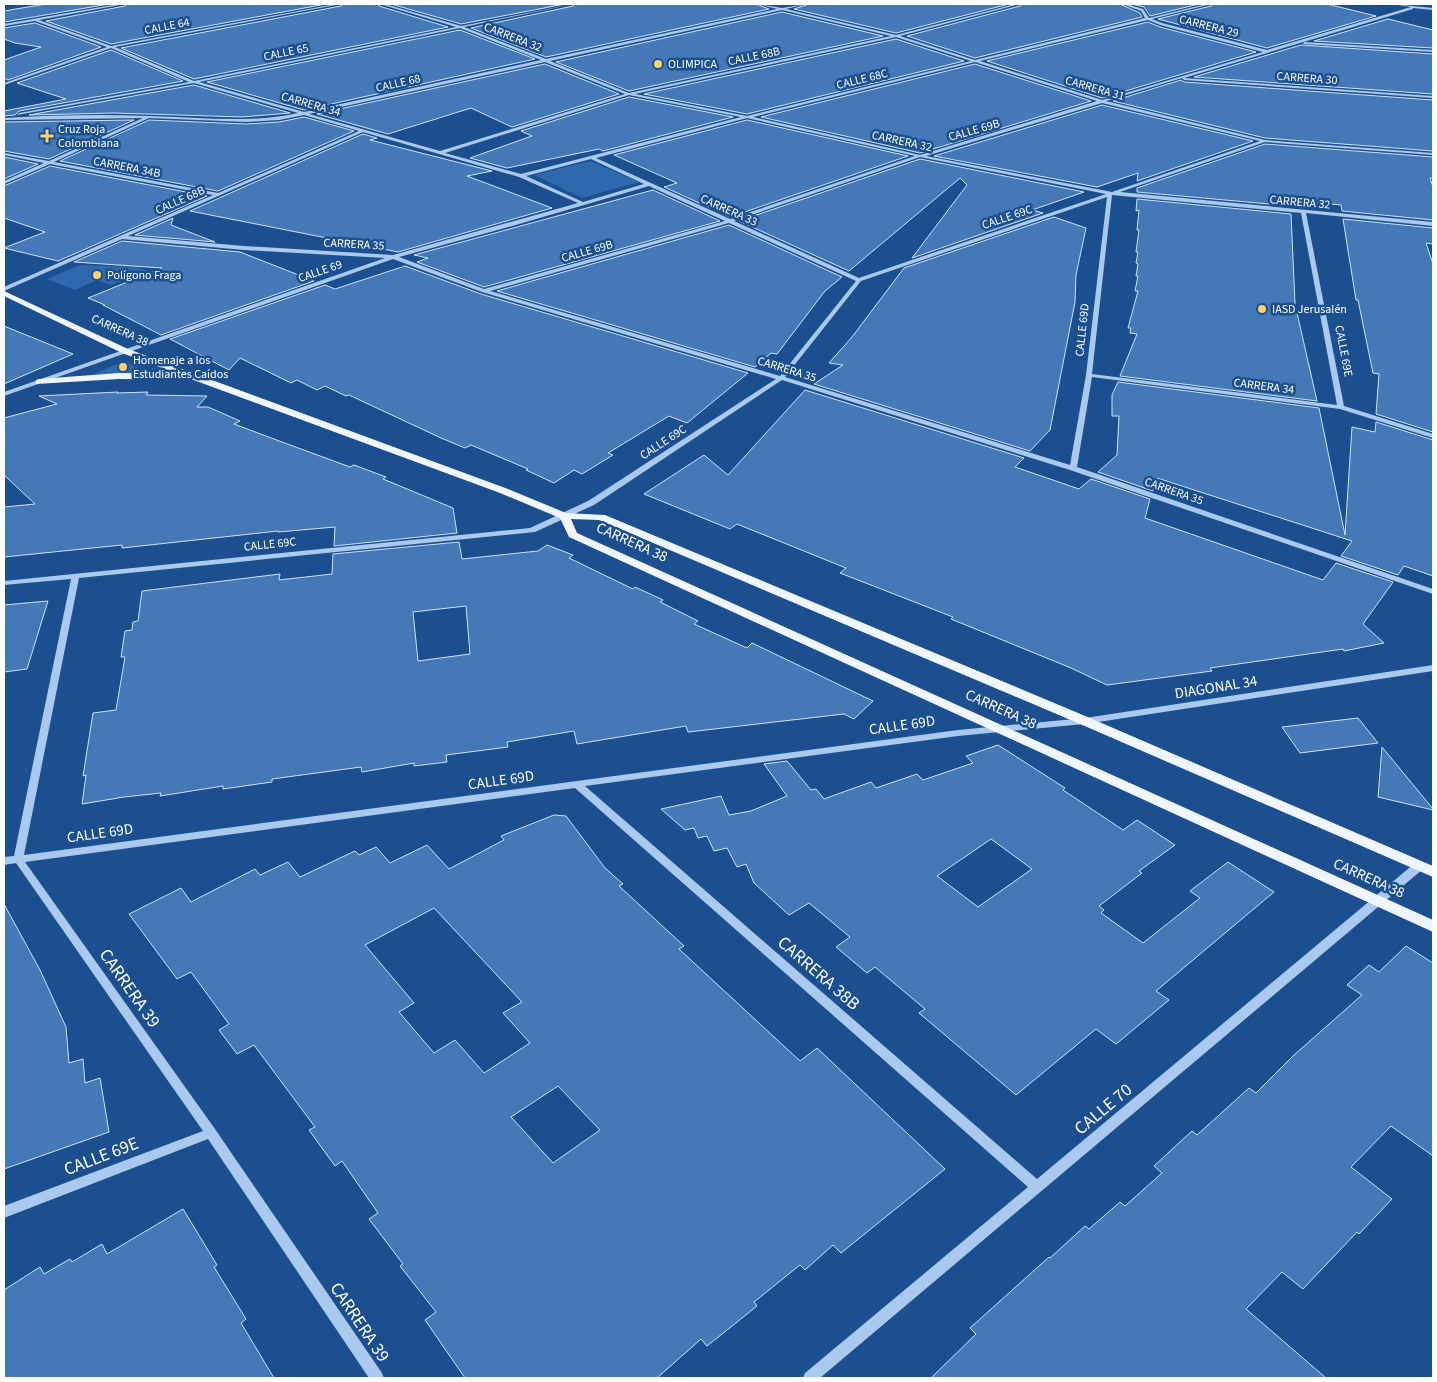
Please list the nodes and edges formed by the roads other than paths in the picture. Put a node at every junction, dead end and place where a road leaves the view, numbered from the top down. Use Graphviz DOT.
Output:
graph roads {
  1 [pos="123,4"];
  2 [pos="339,4"];
  3 [pos="382,4"];
  4 [pos="571,4"];
  5 [pos="760,4"];
  6 [pos="805,4"];
  7 [pos="1018,4"];
  8 [pos="1124,4"];
  9 [pos="1208,4"];
  10 [pos="1395,4"];
  11 [pos="1412,8"];
  12 [pos="781,9"];
  13 [pos="1433,10"];
  14 [pos="1147,18"];
  15 [pos="36,20"];
  16 [pos="4,26"];
  17 [pos="458,26"];
  18 [pos="896,36"];
  19 [pos="1298,42"];
  20 [pos="111,47"];
  21 [pos="1267,51"];
  22 [pos="1433,51"];
  23 [pos="546,60"];
  24 [pos="974,62"];
  25 [pos="1179,78"];
  26 [pos="194,82"];
  27 [pos="4,84"];
  28 [pos="629,94"];
  29 [pos="1433,97"];
  30 [pos="1104,102"];
  31 [pos="304,115"];
  32 [pos="150,117"];
  33 [pos="747,117"];
  34 [pos="4,118"];
  35 [pos="364,130"];
  36 [pos="1265,141"];
  37 [pos="440,153"];
  38 [pos="4,154"];
  39 [pos="1433,154"];
  40 [pos="920,156"];
  41 [pos="592,158"];
  42 [pos="50,162"];
  43 [pos="521,176"];
  44 [pos="4,183"];
  45 [pos="649,184"];
  46 [pos="1110,193"];
  47 [pos="217,194"];
  48 [pos="582,203"];
  49 [pos="1303,213"];
  50 [pos="729,221"];
  51 [pos="1433,224"];
  52 [pos="121,237"];
  53 [pos="393,257"];
  54 [pos="858,280"];
  55 [pos="4,289"];
  56 [pos="484,291"];
  57 [pos="4,292"];
  58 [pos="126,351"];
  59 [pos="1089,375"];
  60 [pos="194,377"];
  61 [pos="781,378"];
  62 [pos="39,382"];
  63 [pos="4,394"];
  64 [pos="1341,407"];
  65 [pos="1433,436"];
  66 [pos="1073,468"];
  67 [pos="564,516"];
  68 [pos="76,575"];
  69 [pos="4,582"];
  70 [pos="1433,592"];
  71 [pos="1433,668"];
  72 [pos="1085,721"];
  73 [pos="1002,729"];
  74 [pos="578,785"];
  75 [pos="18,859"];
  76 [pos="4,861"];
  77 [pos="1419,866"];
  78 [pos="1433,872"];
  79 [pos="1378,901"];
  80 [pos="1433,926"];
  81 [pos="211,1133"];
  82 [pos="1038,1187"];
  83 [pos="4,1212"];
  84 [pos="377,1378"];
  85 [pos="810,1378"];
  1 -- 15 [label="street"];
  2 -- 20 [label="street, CALLE 64"];
  3 -- 17 [label="street, CARRERA 32"];
  4 -- 17 [label="street, CALLE 65"];
  5 -- 12 [label="street, CARRERA 31"];
  6 -- 12 [label="street, CALLE 68"];
  7 -- 18 [label="street, CALLE 68B"];
  8 -- 14 [label="street, CARRERA 29"];
  9 -- 14 [label="street, CALLE 68C"];
  10 -- 11 [label="street"];
  11 -- 13 [label="street"];
  11 -- 19 [label="street, CALLE 69B"];
  12 -- 18 [label="street, CARRERA 31"];
  12 -- 23 [label="street, CALLE 68"];
  14 -- 21 [label="street, CARRERA 29"];
  14 -- 24 [label="street, CALLE 68C"];
  15 -- 16 [label="street"];
  15 -- 20 [label="street, CARRERA 34"];
  17 -- 23 [label="street, CARRERA 32"];
  17 -- 26 [label="street, CALLE 65"];
  18 -- 24 [label="street, CARRERA 31"];
  18 -- 28 [label="street, CALLE 68B"];
  19 -- 21 [label="street, CALLE 69B"];
  19 -- 22 [label="street"];
  20 -- 26 [label="street, CARRERA 34"];
  20 -- 27 [label="street, CALLE 64"];
  21 -- 25 [label="street, CALLE 69B"];
  23 -- 28 [label="street, CARRERA 32"];
  23 -- 31 [label="street, CALLE 68"];
  24 -- 30 [label="street, CARRERA 31"];
  24 -- 33 [label="street, CALLE 68C"];
  25 -- 29 [label="street, CARRERA 30"];
  25 -- 30 [label="street, CALLE 69B"];
  26 -- 31 [label="street, CARRERA 34"];
  26 -- 34 [label="street, CALLE 65"];
  28 -- 33 [label="street, CARRERA 32"];
  28 -- 37 [label="street, CALLE 68B"];
  30 -- 36 [label="street, CARRERA 31"];
  30 -- 40 [label="street, CALLE 69B"];
  31 -- 32 [label="street, CALLE 68"];
  31 -- 35 [label="street, CARRERA 34"];
  32 -- 34 [label="street, CALLE 65"];
  32 -- 42 [label="street, CALLE 68"];
  33 -- 40 [label="street, CARRERA 32"];
  33 -- 41 [label="street, CALLE 68C"];
  35 -- 37 [label="street, CARRERA 34"];
  35 -- 47 [label="street, CALLE 68B"];
  36 -- 39 [label="street, CARRERA 31"];
  36 -- 46 [label="street, CALLE 69C"];
  37 -- 43 [label="street, CARRERA 34"];
  38 -- 42 [label="street, CARRERA 34B"];
  40 -- 46 [label="street, CARRERA 32"];
  40 -- 50 [label="street, CALLE 69B"];
  41 -- 43 [label="street, CALLE 68C"];
  41 -- 45 [label="street, CARRERA 33"];
  42 -- 44 [label="street, CALLE 68"];
  42 -- 47 [label="street, CARRERA 34B"];
  43 -- 48 [label="street, CARRERA 34"];
  45 -- 48 [label="street, CALLE 69"];
  45 -- 50 [label="street, CARRERA 33"];
  46 -- 49 [label="street, CARRERA 32"];
  46 -- 54 [label="street, CALLE 69C"];
  46 -- 59 [label="street, CALLE 69D"];
  47 -- 52 [label="street, CALLE 68B"];
  48 -- 53 [label="street, CALLE 69"];
  49 -- 51 [label="street, CARRERA 32"];
  49 -- 64 [label="street, CALLE 69E"];
  50 -- 54 [label="street, CARRERA 33"];
  50 -- 56 [label="street, CALLE 69B"];
  52 -- 53 [label="street, CARRERA 35"];
  52 -- 55 [label="street, CALLE 68B"];
  53 -- 56 [label="street, CARRERA 35"];
  53 -- 58 [label="street, CALLE 69"];
  54 -- 61 [label="street, CALLE 69C"];
  56 -- 61 [label="street, CARRERA 35"];
  57 -- 58 [label="main road, CARRERA 38"];
  58 -- 60 [label="main road, CARRERA 38"];
  58 -- 62 [label="street, CALLE 69"];
  59 -- 64 [label="street, CARRERA 34"];
  59 -- 66 [label="street, CALLE 69D"];
  60 -- 62 [label="main road"];
  60 -- 67 [label="main road, CARRERA 38"];
  61 -- 66 [label="street, CARRERA 35"];
  61 -- 67 [label="street, CALLE 69C"];
  62 -- 63 [label="street, CALLE 69"];
  64 -- 65 [label="street, CARRERA 34"];
  66 -- 70 [label="street, CARRERA 35"];
  67 -- 68 [label="street, CALLE 69C"];
  67 -- 72 [label="main road, CARRERA 38"];
  67 -- 73 [label="main road, CARRERA 38"];
  68 -- 69 [label="street, CALLE 69C"];
  68 -- 75 [label="street"];
  71 -- 72 [label="street, DIAGONAL 34"];
  72 -- 73 [label="street, DIAGONAL 34"];
  72 -- 77 [label="main road, CARRERA 38"];
  73 -- 74 [label="street, CALLE 69D"];
  73 -- 79 [label="main road, CARRERA 38"];
  74 -- 75 [label="street, CALLE 69D"];
  74 -- 82 [label="street, CARRERA 38B"];
  75 -- 76 [label="street, CALLE 69D"];
  75 -- 81 [label="street, CARRERA 39"];
  77 -- 78 [label="main road, CARRERA 38"];
  77 -- 79 [label="street, CALLE 70"];
  79 -- 80 [label="main road, CARRERA 38"];
  79 -- 82 [label="street, CALLE 70"];
  81 -- 83 [label="street, CALLE 69E"];
  81 -- 84 [label="street, CARRERA 39"];
  82 -- 85 [label="street, CALLE 70"];
}
